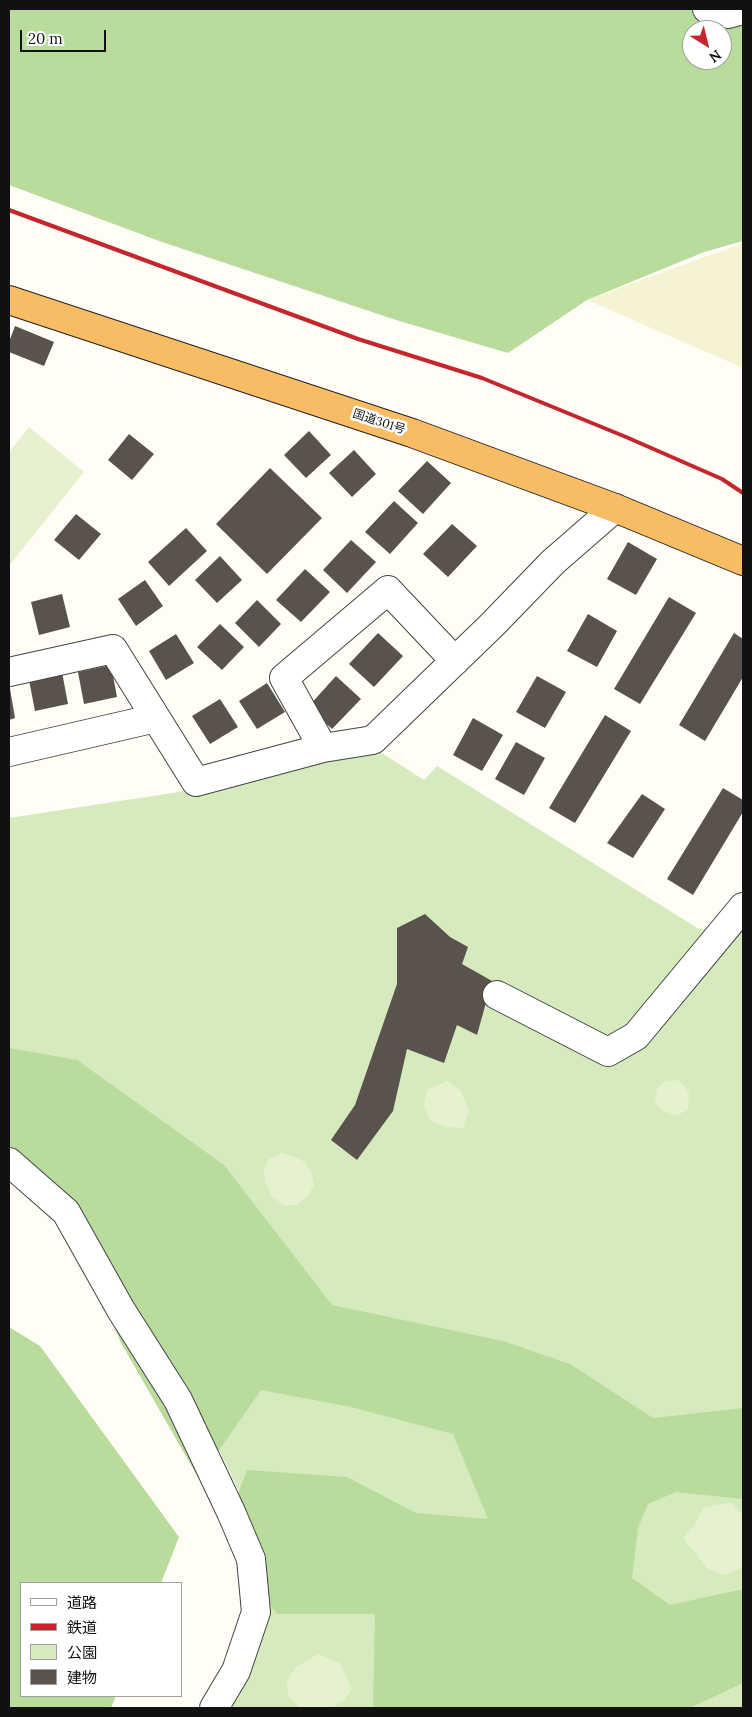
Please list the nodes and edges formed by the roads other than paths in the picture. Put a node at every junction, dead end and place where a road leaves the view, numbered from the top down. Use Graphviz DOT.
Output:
graph roads {
  1 [pos="707,9"];
  2 [pos="743,10"];
  3 [pos="9,300"];
  4 [pos="615,508"];
  5 [pos="743,562"];
  6 [pos="455,661"];
  7 [pos="9,672"];
  8 [pos="156,718"];
  9 [pos="323,748"];
  10 [pos="9,752"];
  11 [pos="743,906"];
  12 [pos="497,995"];
  13 [pos="9,1162"];
  14 [pos="214,1708"];
  1 -- 2 [label="street"];
  3 -- 4 [label="highway, 国道301号"];
  4 -- 5 [label="highway, 国道301号"];
  4 -- 6 [label="street"];
  6 -- 9 [label="street"];
  6 -- 9 [label="street"];
  7 -- 8 [label="street"];
  8 -- 9 [label="street"];
  8 -- 10 [label="street"];
  11 -- 12 [label="street"];
  13 -- 14 [label="street"];
}
